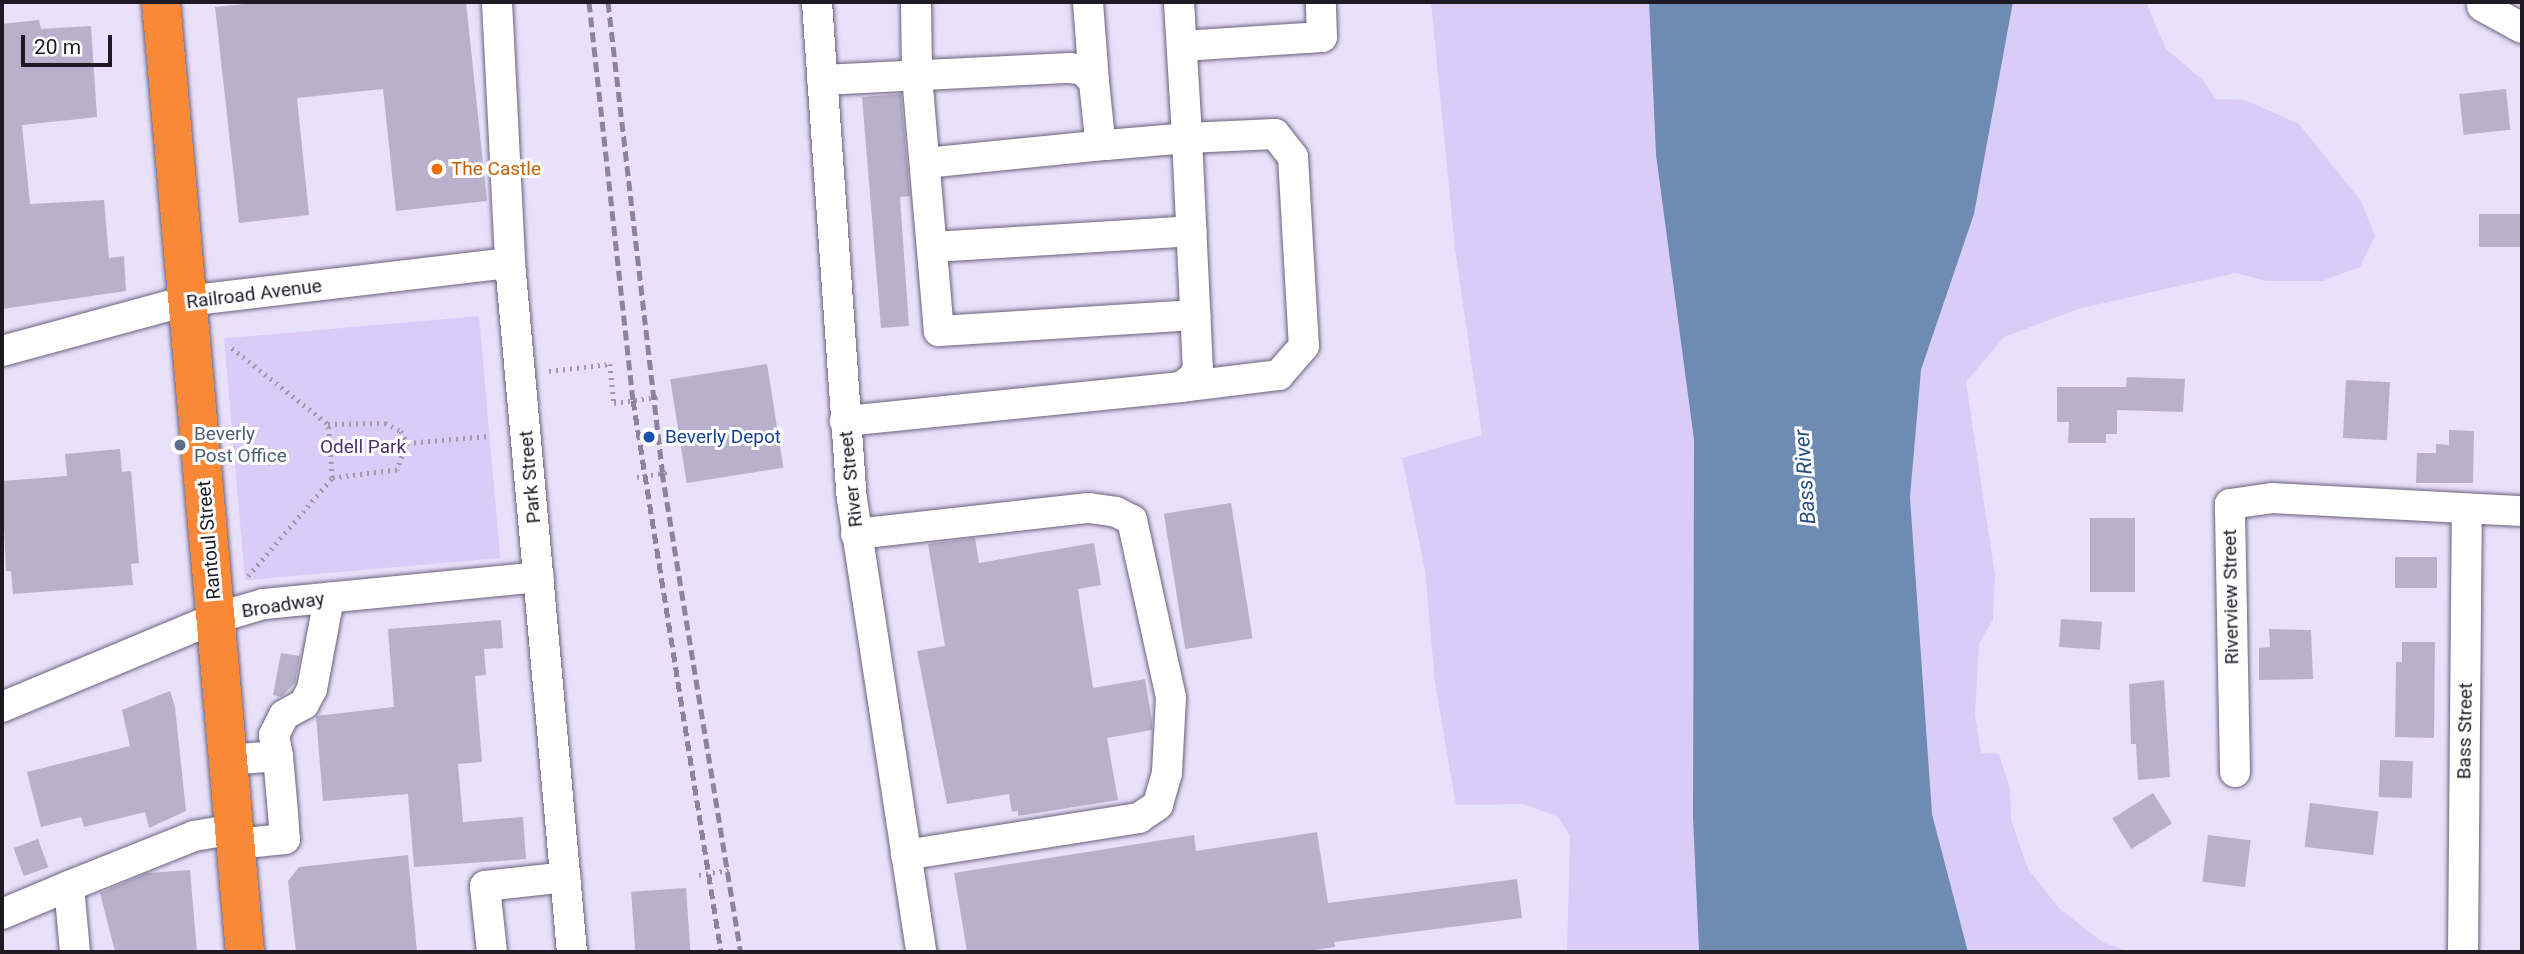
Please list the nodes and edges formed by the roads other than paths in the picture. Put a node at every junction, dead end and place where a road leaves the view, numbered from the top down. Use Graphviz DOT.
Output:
graph roads {
  1 [pos="161,2"];
  2 [pos="497,2"];
  3 [pos="817,2"];
  4 [pos="916,2"];
  5 [pos="1088,2"];
  6 [pos="1179,2"];
  7 [pos="1321,2"];
  8 [pos="2482,6"];
  9 [pos="2522,28"];
  10 [pos="1182,46"];
  11 [pos="917,76"];
  12 [pos="822,80"];
  13 [pos="1094,82"];
  14 [pos="1187,138"];
  15 [pos="1106,145"];
  16 [pos="925,163"];
  17 [pos="1192,231"];
  18 [pos="932,247"];
  19 [pos="510,262"];
  20 [pos="186,301"];
  21 [pos="1196,315"];
  22 [pos="2,351"];
  23 [pos="1181,387"];
  24 [pos="845,421"];
  25 [pos="2467,511"];
  26 [pos="2522,511"];
  27 [pos="856,534"];
  28 [pos="539,577"];
  29 [pos="329,598"];
  30 [pos="216,618"];
  31 [pos="2,707"];
  32 [pos="278,756"];
  33 [pos="228,760"];
  34 [pos="2235,772"];
  35 [pos="235,837"];
  36 [pos="906,855"];
  37 [pos="566,877"];
  38 [pos="69,886"];
  39 [pos="2,914"];
  40 [pos="75,952"];
  41 [pos="245,952"];
  42 [pos="492,952"];
  43 [pos="572,952"];
  44 [pos="922,952"];
  45 [pos="2463,952"];
  1 -- 20 [label="highway, Rantoul Street"];
  2 -- 19 [label="street, Park Street"];
  3 -- 12 [label="street, River Street"];
  4 -- 11 [label="street"];
  5 -- 13 [label="street"];
  6 -- 10 [label="street"];
  7 -- 10 [label="street"];
  8 -- 9 [label="street"];
  10 -- 14 [label="street"];
  11 -- 12 [label="street"];
  11 -- 13 [label="street"];
  11 -- 16 [label="street"];
  12 -- 24 [label="street, River Street"];
  13 -- 15 [label="street"];
  14 -- 15 [label="street"];
  14 -- 17 [label="street"];
  14 -- 23 [label="street"];
  15 -- 16 [label="street"];
  16 -- 18 [label="street"];
  17 -- 18 [label="street"];
  17 -- 21 [label="street"];
  18 -- 21 [label="street"];
  19 -- 20 [label="street, Railroad Avenue"];
  19 -- 28 [label="street, Park Street"];
  20 -- 22 [label="street, Railroad Avenue"];
  20 -- 30 [label="highway, Rantoul Street"];
  21 -- 23 [label="street"];
  23 -- 24 [label="street"];
  24 -- 27 [label="street, River Street"];
  25 -- 26 [label="street, Riverview Street"];
  25 -- 34 [label="street, Riverview Street"];
  25 -- 45 [label="street, Bass Street"];
  27 -- 36 [label="street, River Street"];
  27 -- 36 [label="street"];
  28 -- 29 [label="street, Broadway"];
  28 -- 37 [label="street, Park Street"];
  29 -- 30 [label="street, Broadway"];
  29 -- 32 [label="street"];
  30 -- 31 [label="street, Broadway"];
  30 -- 33 [label="highway, Rantoul Street"];
  32 -- 33 [label="street"];
  32 -- 35 [label="street"];
  33 -- 35 [label="highway, Rantoul Street"];
  35 -- 38 [label="street"];
  35 -- 41 [label="highway, Rantoul Street"];
  36 -- 44 [label="street, River Street"];
  37 -- 42 [label="street"];
  37 -- 43 [label="street, Park Street"];
  38 -- 39 [label="street"];
  38 -- 40 [label="street"];
}
